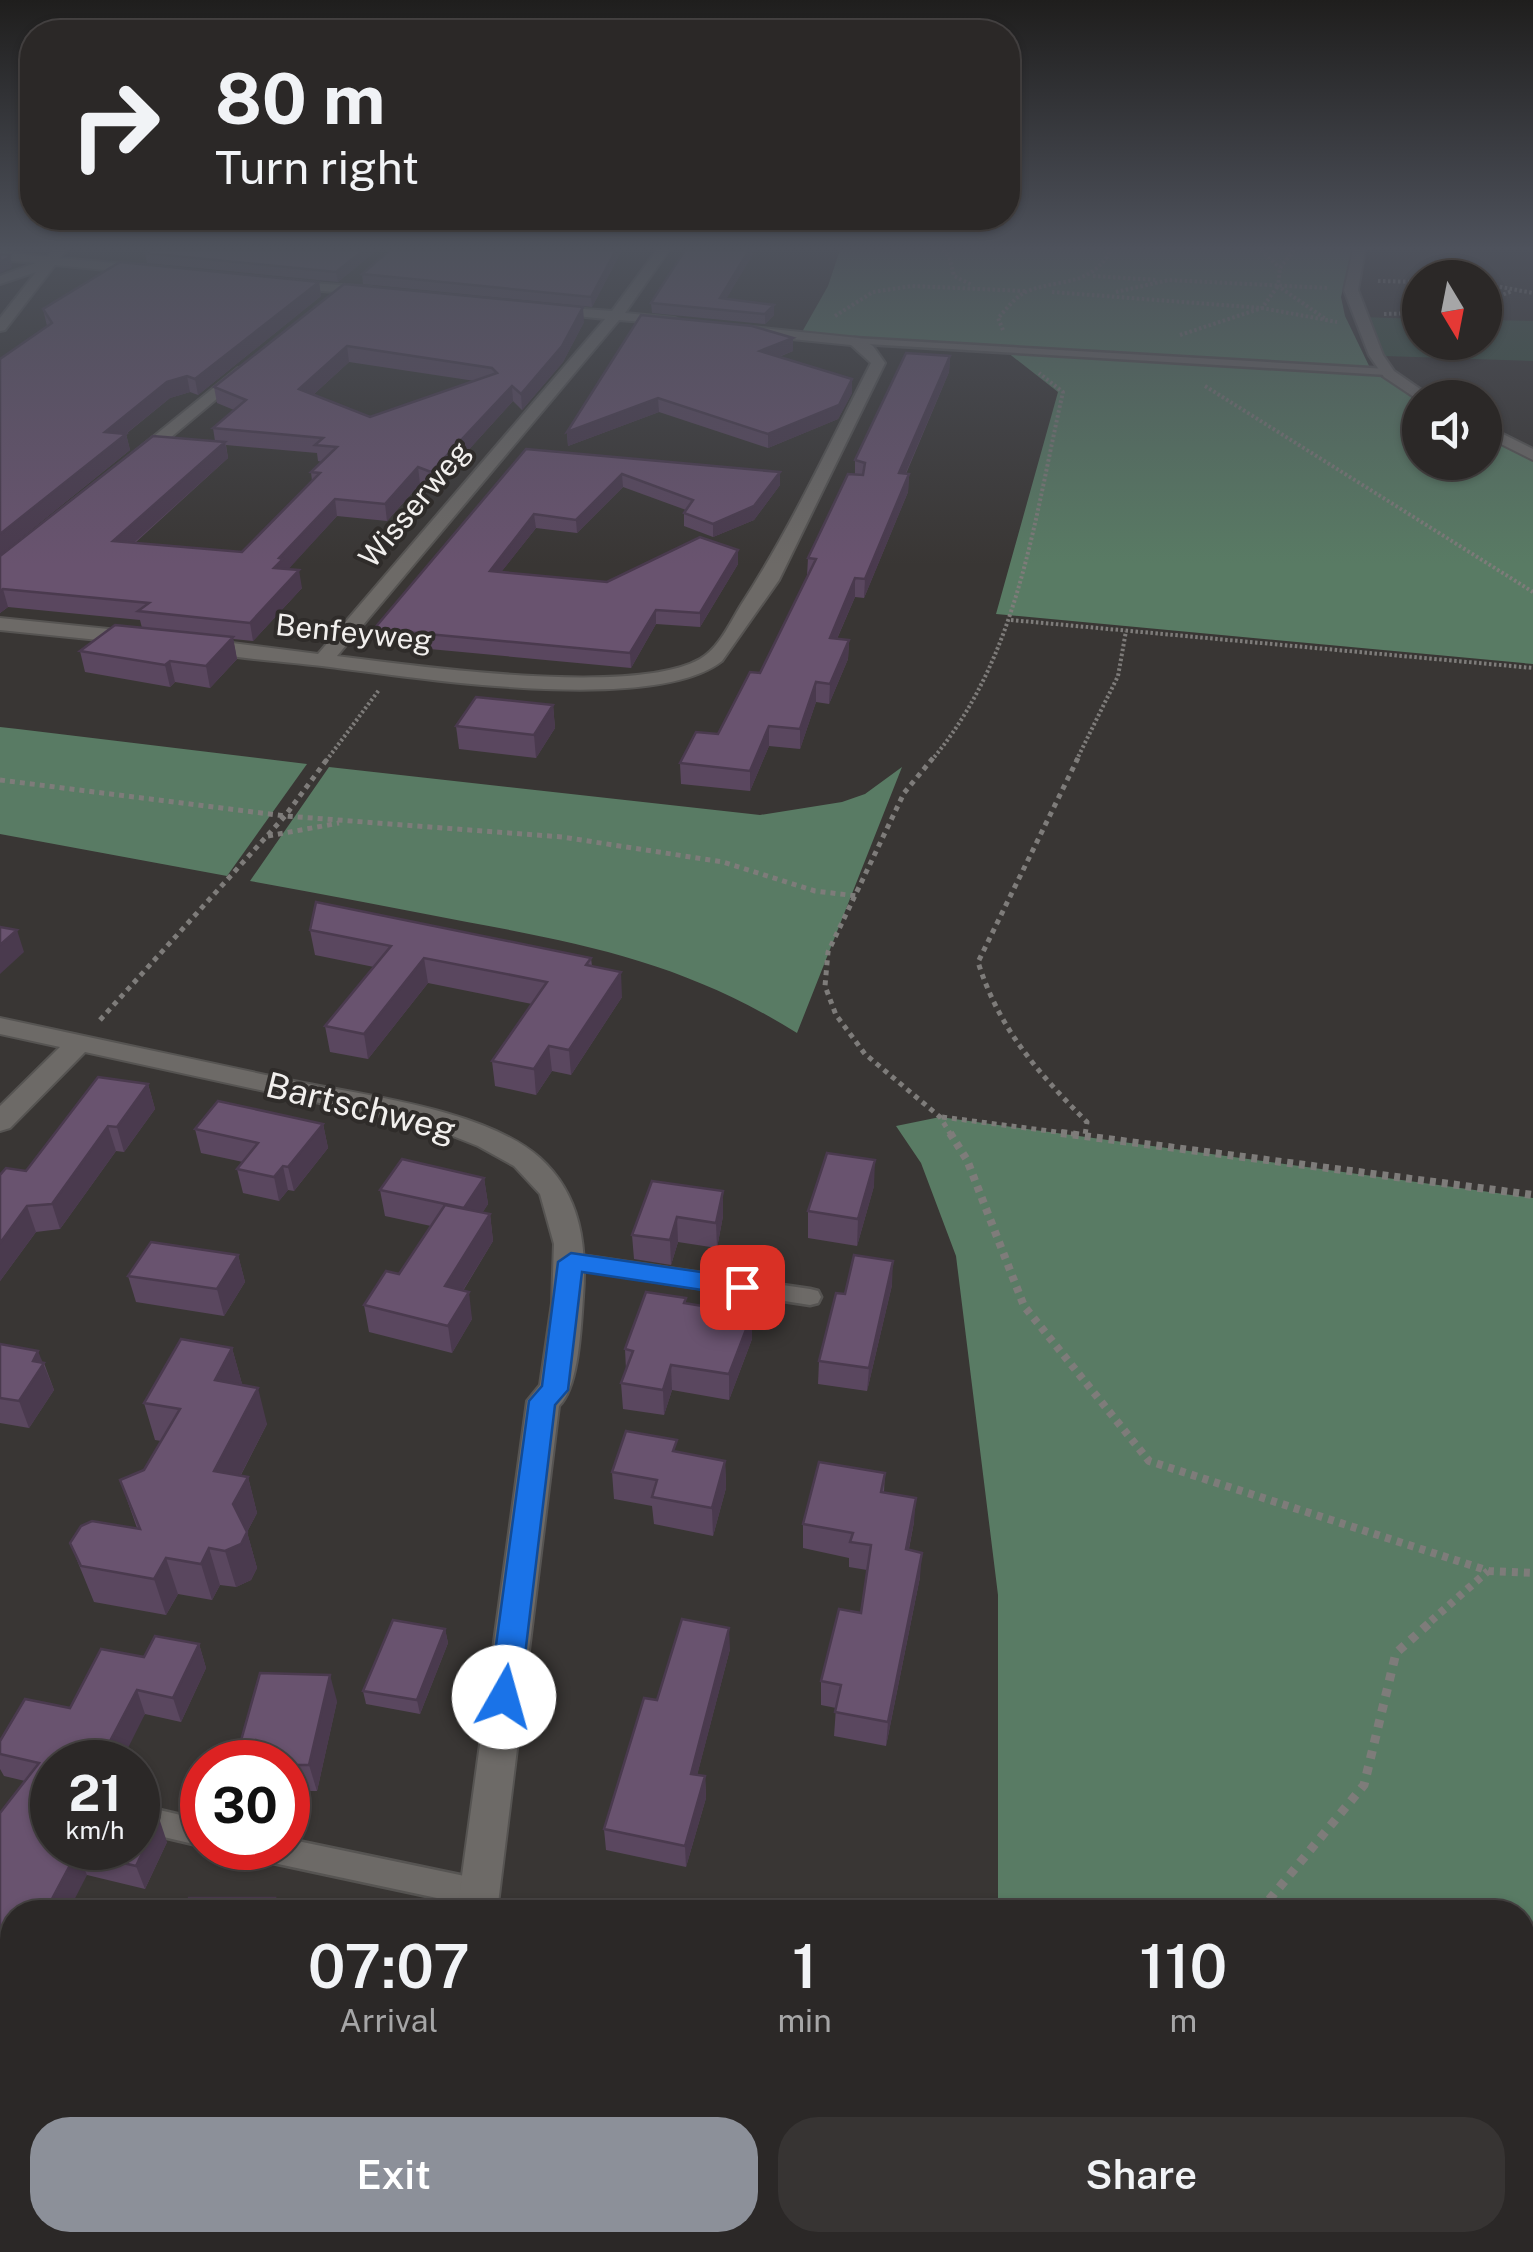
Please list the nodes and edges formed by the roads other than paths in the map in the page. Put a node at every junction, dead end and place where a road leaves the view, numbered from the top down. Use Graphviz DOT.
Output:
graph roads {
  1 [pos="581,355"];
  2 [pos="874,355"];
  3 [pos="1070,355"];
  4 [pos="1379,355"];
  5 [pos="257,359"];
  6 [pos="1387,372"];
  7 [pos="1402,382"];
  8 [pos="1502,439"];
  9 [pos="1533,456"];
  10 [pos="121,470"];
  11 [pos="0,624"];
  12 [pos="324,658"];
  13 [pos="0,1026"];
  14 [pos="79,1043"];
  15 [pos="0,1122"];
  16 [pos="571,1262"];
  17 [pos="810,1297"];
  18 [pos="310,1860"];
  19 [pos="466,1900"];
  20 [pos="478,1900"];
  1 -- 12 [label="street, Wisserweg"];
  2 -- 12 [label="street, Benfeyweg"];
  3 -- 6 [label="lane"];
  4 -- 6 [label="street"];
  5 -- 10 [label="street"];
  6 -- 7 [label="street"];
  8 -- 9 [label="street"];
  11 -- 12 [label="street, Benfeyweg"];
  13 -- 14 [label="street, Bartschweg"];
  14 -- 15 [label="street"];
  14 -- 16 [label="street, Bartschweg"];
  16 -- 17 [label="lane"];
  16 -- 20 [label="street, Bartschweg"];
  18 -- 19 [label="lane"];
}
